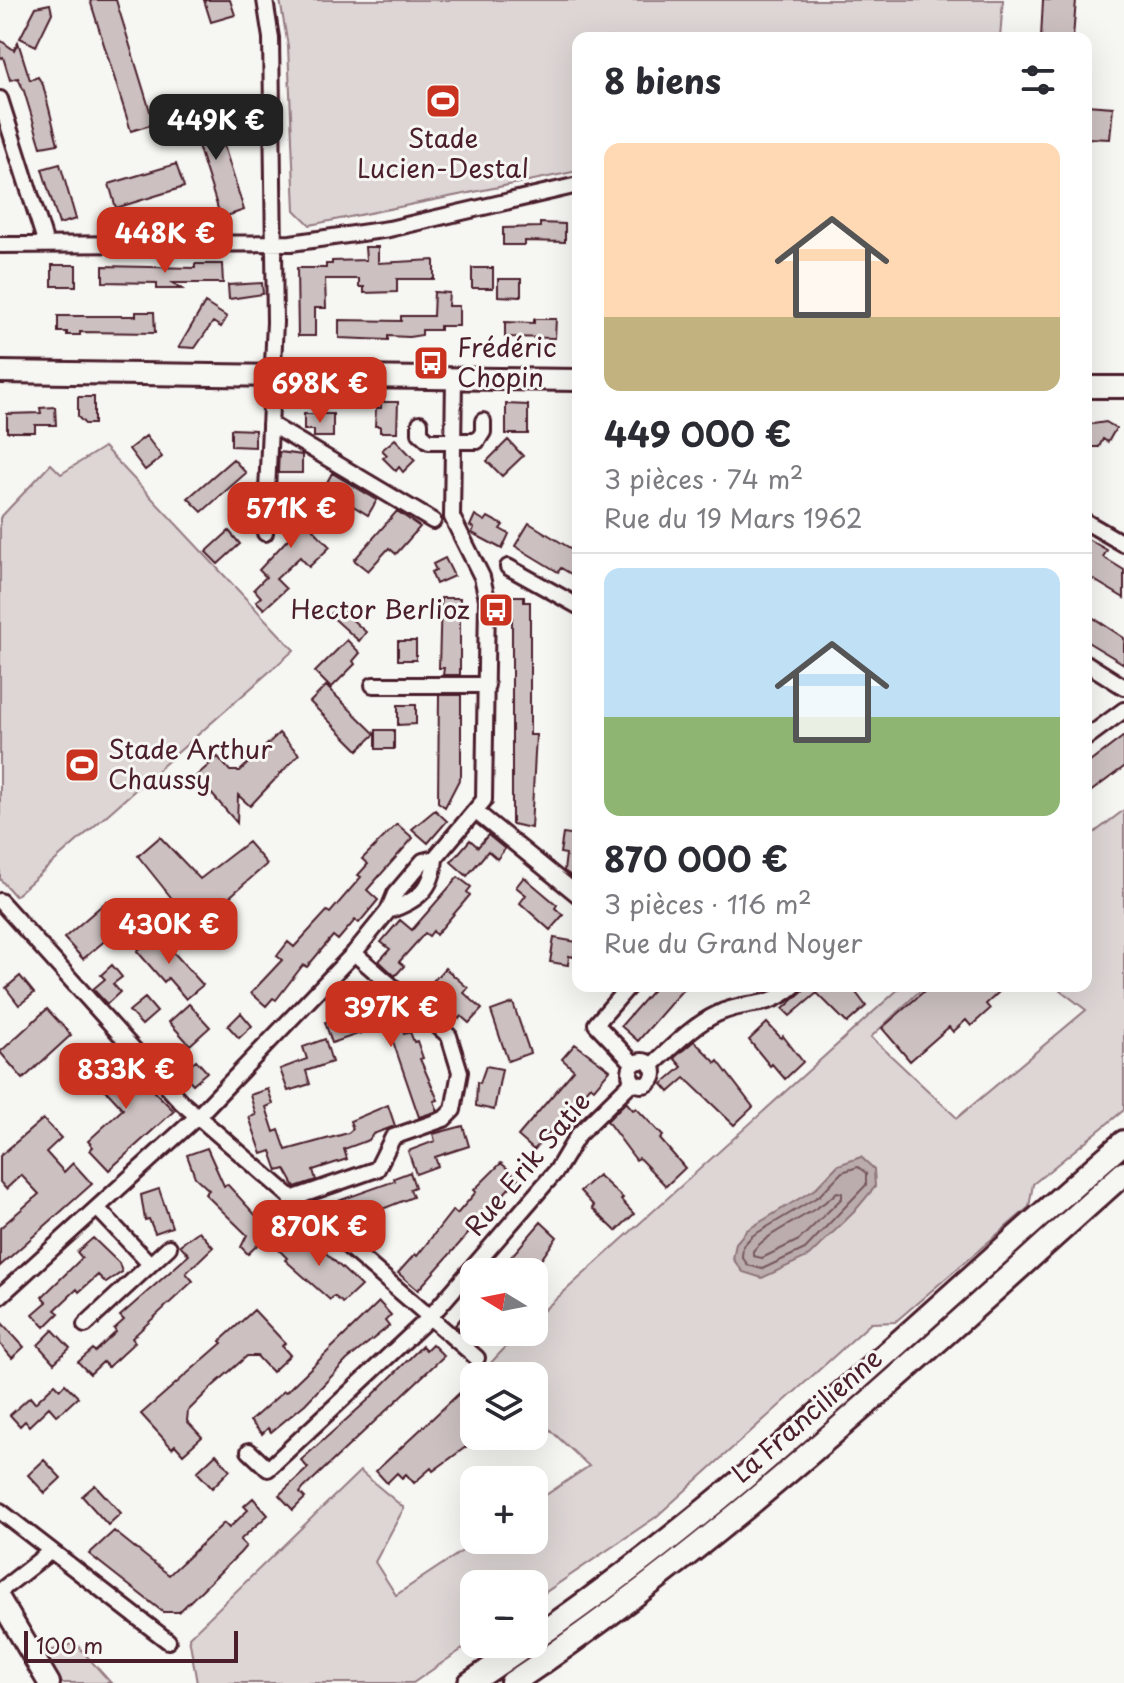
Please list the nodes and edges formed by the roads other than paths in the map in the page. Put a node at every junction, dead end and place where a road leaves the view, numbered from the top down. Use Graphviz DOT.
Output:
graph roads {
  1 [pos="265,0"];
  2 [pos="0,99"];
  3 [pos="572,186"];
  4 [pos="46,244"];
  5 [pos="273,244"];
  6 [pos="0,245"];
  7 [pos="0,372"];
  8 [pos="272,376"];
  9 [pos="454,378"];
  10 [pos="572,380"];
  11 [pos="1092,387"];
  12 [pos="1124,387"];
  13 [pos="483,421"];
  14 [pos="420,423"];
  15 [pos="270,424"];
  16 [pos="452,441"];
  17 [pos="433,521"];
  18 [pos="1092,525"];
  19 [pos="265,533"];
  20 [pos="1124,544"];
  21 [pos="508,567"];
  22 [pos="572,603"];
  23 [pos="1092,667"];
  24 [pos="373,685"];
  25 [pos="487,685"];
  26 [pos="1124,687"];
  27 [pos="1124,710"];
  28 [pos="1092,734"];
  29 [pos="475,811"];
  30 [pos="572,893"];
  31 [pos="0,901"];
  32 [pos="354,953"];
  33 [pos="624,992"];
  34 [pos="786,992"];
  35 [pos="634,1064"];
  36 [pos="651,1066"];
  37 [pos="633,1081"];
  38 [pos="198,1116"];
  39 [pos="1124,1142"];
  40 [pos="1124,1173"];
  41 [pos="291,1199"];
  42 [pos="98,1209"];
  43 [pos="169,1247"];
  44 [pos="150,1264"];
  45 [pos="0,1296"];
  46 [pos="430,1317"];
  47 [pos="85,1325"];
  48 [pos="477,1358"];
  49 [pos="249,1451"];
  50 [pos="0,1511"];
  51 [pos="51,1551"];
  52 [pos="0,1591"];
  53 [pos="0,1600"];
  54 [pos="548,1629"];
  55 [pos="168,1641"];
  56 [pos="507,1658"];
  57 [pos="49,1683"];
  58 [pos="470,1683"];
  59 [pos="512,1683"];
  1 -- 5 [label="street"];
  2 -- 4 [label="street"];
  3 -- 5 [label="street"];
  4 -- 5 [label="street"];
  4 -- 6 [label="street"];
  5 -- 8 [label="street"];
  7 -- 8 [label="main road"];
  8 -- 9 [label="main road"];
  8 -- 15 [label="street"];
  9 -- 10 [label="main road"];
  9 -- 16 [label="street"];
  11 -- 12 [label="main road"];
  13 -- 16 [label="street"];
  14 -- 16 [label="street"];
  15 -- 17 [label="street"];
  15 -- 19 [label="street"];
  16 -- 25 [label="street"];
  18 -- 20 [label="street"];
  21 -- 22 [label="street"];
  23 -- 26 [label="street"];
  24 -- 25 [label="street"];
  25 -- 29 [label="street"];
  27 -- 28 [label="street"];
  29 -- 30 [label="street"];
  29 -- 32 [label="street"];
  31 -- 38 [label="street"];
  32 -- 38 [label="street"];
  32 -- 41 [label="street"];
  33 -- 35 [label="street"];
  34 -- 36 [label="street, Rue Erik Satie"];
  35 -- 36 [label="street"];
  35 -- 37 [label="street"];
  36 -- 37 [label="street, Rue Erik Satie"];
  37 -- 46 [label="street, Rue Erik Satie"];
  38 -- 41 [label="street"];
  38 -- 42 [label="street"];
  39 -- 54 [label="highway, La Francilienne"];
  40 -- 59 [label="highway, La Francilienne"];
  41 -- 46 [label="street"];
  42 -- 44 [label="street"];
  42 -- 45 [label="street"];
  43 -- 44 [label="street"];
  44 -- 47 [label="street"];
  46 -- 48 [label="street"];
  46 -- 49 [label="street, Rue Erik Satie"];
  50 -- 51 [label="street"];
  51 -- 52 [label="street"];
  51 -- 55 [label="street"];
  53 -- 57 [label="main road"];
  56 -- 58 [label="highway"];
}
